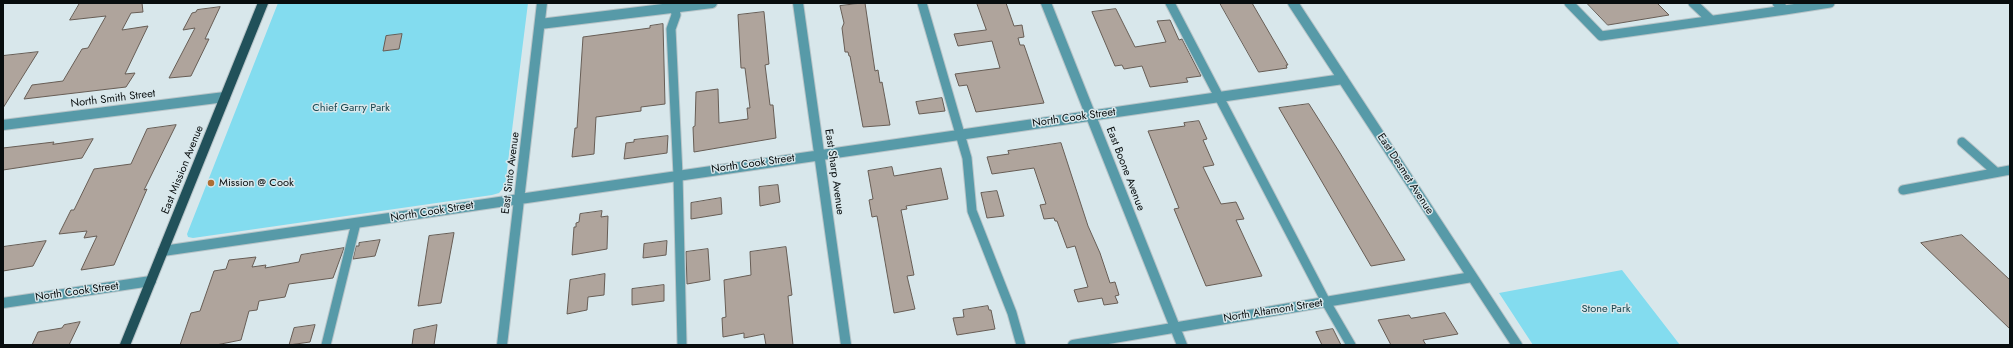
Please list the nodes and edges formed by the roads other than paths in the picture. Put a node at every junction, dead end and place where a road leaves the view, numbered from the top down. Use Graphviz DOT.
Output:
graph roads {
  1 [pos="264,3"];
  2 [pos="542,3"];
  3 [pos="712,3"];
  4 [pos="798,3"];
  5 [pos="922,3"];
  6 [pos="1046,3"];
  7 [pos="1170,3"];
  8 [pos="1294,3"];
  9 [pos="1569,3"];
  10 [pos="1693,3"];
  11 [pos="1777,3"];
  12 [pos="1830,3"];
  13 [pos="675,5"];
  14 [pos="1785,10"];
  15 [pos="1711,20"];
  16 [pos="540,24"];
  17 [pos="1343,79"];
  18 [pos="225,97"];
  19 [pos="1219,97"];
  20 [pos="1091,115"];
  21 [pos="3,125"];
  22 [pos="961,134"];
  23 [pos="1962,142"];
  24 [pos="819,155"];
  25 [pos="2010,170"];
  26 [pos="1996,172"];
  27 [pos="678,175"];
  28 [pos="1903,190"];
  29 [pos="520,198"];
  30 [pos="356,223"];
  31 [pos="163,251"];
  32 [pos="1472,277"];
  33 [pos="151,281"];
  34 [pos="1326,302"];
  35 [pos="3,303"];
  36 [pos="1175,327"];
  37 [pos="125,345"];
  38 [pos="326,345"];
  39 [pos="502,345"];
  40 [pos="682,345"];
  41 [pos="846,345"];
  42 [pos="1021,345"];
  43 [pos="1073,345"];
  44 [pos="1182,345"];
  45 [pos="1350,345"];
  46 [pos="1517,345"];
  1 -- 18 [label="main road, East Mission Avenue"];
  2 -- 16 [label="street, East Sinto Avenue"];
  3 -- 13 [label="street"];
  4 -- 24 [label="street, East Sharp Avenue"];
  5 -- 22 [label="lane"];
  6 -- 20 [label="street, East Boone Avenue"];
  7 -- 19 [label="lane"];
  8 -- 17 [label="street, East Desmet Avenue"];
  9 -- 15 [label="lane"];
  10 -- 15 [label="lane"];
  11 -- 14 [label="lane"];
  12 -- 14 [label="lane"];
  13 -- 16 [label="street"];
  13 -- 27 [label="lane"];
  14 -- 15 [label="lane"];
  16 -- 29 [label="street, East Sinto Avenue"];
  17 -- 19 [label="street, North Cook Street"];
  17 -- 32 [label="street, East Desmet Avenue"];
  18 -- 21 [label="street, North Smith Street"];
  18 -- 31 [label="main road, East Mission Avenue"];
  19 -- 20 [label="street, North Cook Street"];
  19 -- 34 [label="lane"];
  20 -- 22 [label="street, North Cook Street"];
  20 -- 36 [label="street, East Boone Avenue"];
  22 -- 24 [label="street, North Cook Street"];
  22 -- 42 [label="lane"];
  23 -- 26 [label="lane"];
  24 -- 27 [label="street, North Cook Street"];
  24 -- 41 [label="street, East Sharp Avenue"];
  25 -- 26 [label="lane"];
  26 -- 28 [label="lane"];
  27 -- 29 [label="street, North Cook Street"];
  27 -- 40 [label="lane"];
  29 -- 30 [label="street, North Cook Street"];
  29 -- 39 [label="street, East Sinto Avenue"];
  30 -- 31 [label="street, North Cook Street"];
  30 -- 38 [label="lane"];
  31 -- 33 [label="main road, East Mission Avenue"];
  32 -- 34 [label="street, North Altamont Street"];
  32 -- 46 [label="street, East Desmet Avenue"];
  33 -- 35 [label="street, North Cook Street"];
  33 -- 37 [label="main road, East Mission Avenue"];
  34 -- 36 [label="street, North Altamont Street"];
  34 -- 45 [label="lane"];
  36 -- 43 [label="street, North Altamont Street"];
  36 -- 44 [label="street, East Boone Avenue"];
}
